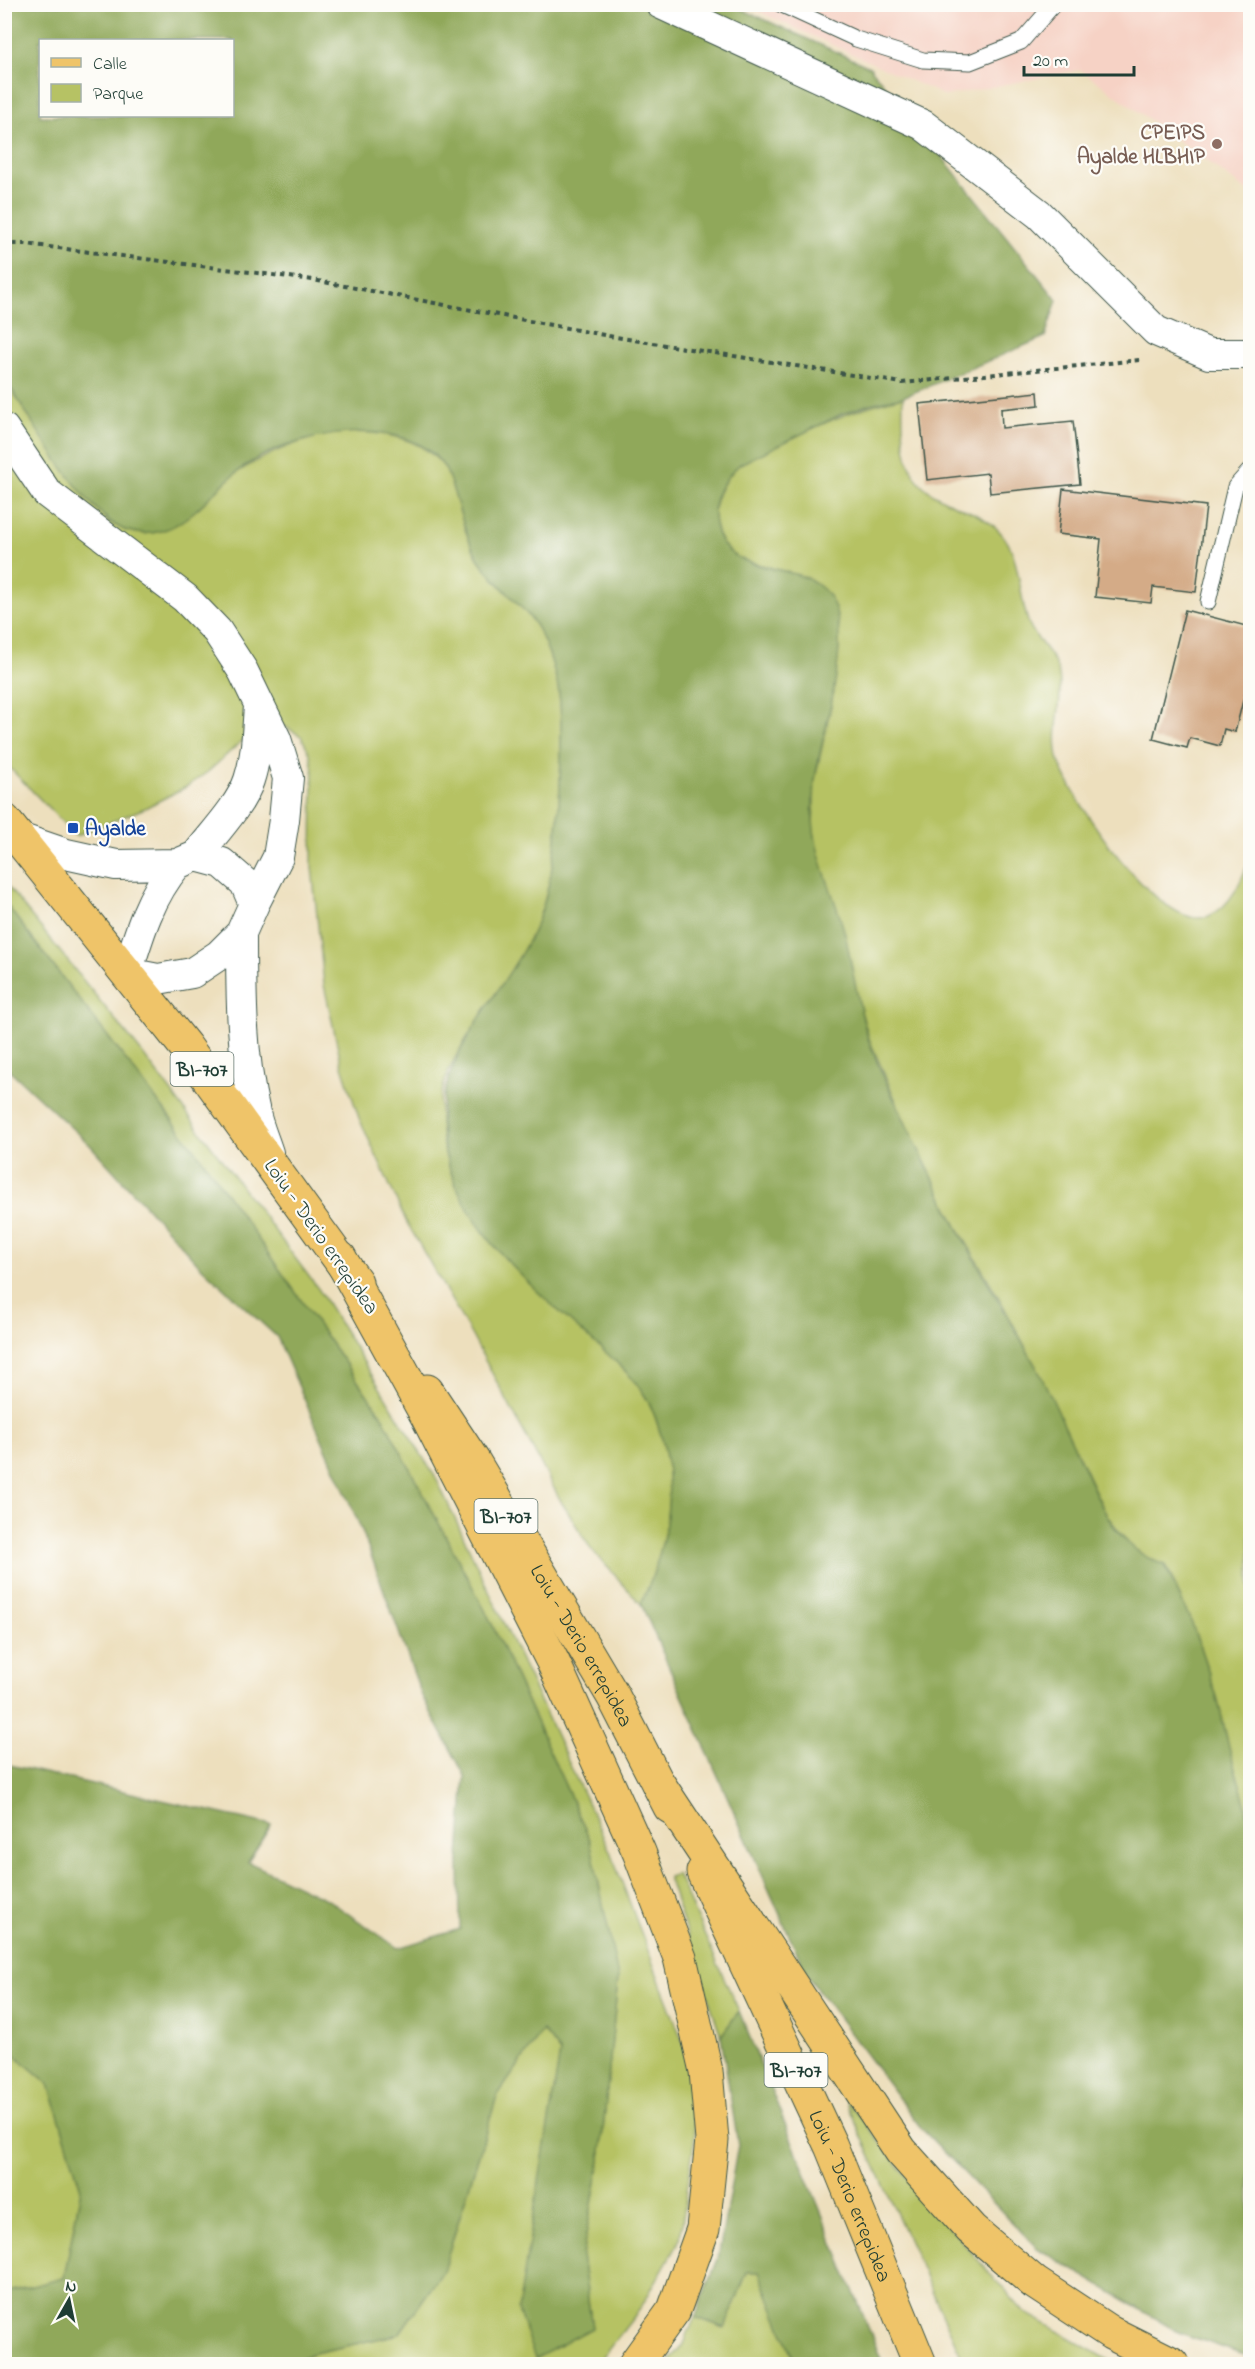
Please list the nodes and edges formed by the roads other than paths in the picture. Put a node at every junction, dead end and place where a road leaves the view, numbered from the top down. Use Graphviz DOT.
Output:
graph roads {
  1 [pos="661,4"];
  2 [pos="780,4"];
  3 [pos="1054,4"];
  4 [pos="1251,354"];
  5 [pos="4,429"];
  6 [pos="1251,470"];
  7 [pos="1208,602"];
  8 [pos="259,706"];
  9 [pos="12,829"];
  10 [pos="187,860"];
  11 [pos="254,904"];
  12 [pos="241,933"];
  13 [pos="127,973"];
  14 [pos="273,1167"];
  15 [pos="340,1258"];
  16 [pos="658,1783"];
  17 [pos="635,2364"];
  18 [pos="920,2364"];
  19 [pos="1173,2364"];
  1 -- 4 [label="street"];
  2 -- 3 [label="lane"];
  5 -- 8 [label="street"];
  6 -- 7 [label="lane"];
  8 -- 10 [label="street"];
  8 -- 11 [label="street"];
  9 -- 10 [label="street"];
  9 -- 13 [label="main road, Loiu - Derio errepidea / BI-707"];
  10 -- 11 [label="street"];
  10 -- 13 [label="street"];
  11 -- 12 [label="street"];
  12 -- 13 [label="street"];
  12 -- 14 [label="street"];
  13 -- 14 [label="main road, Loiu - Derio errepidea / BI-707"];
  14 -- 15 [label="main road, Loiu - Derio errepidea / BI-707"];
  15 -- 16 [label="main road, Loiu - Derio errepidea / BI-707"];
  15 -- 17 [label="main road"];
  16 -- 18 [label="main road, Loiu - Derio errepidea / BI-707"];
  16 -- 19 [label="main road"];
}
